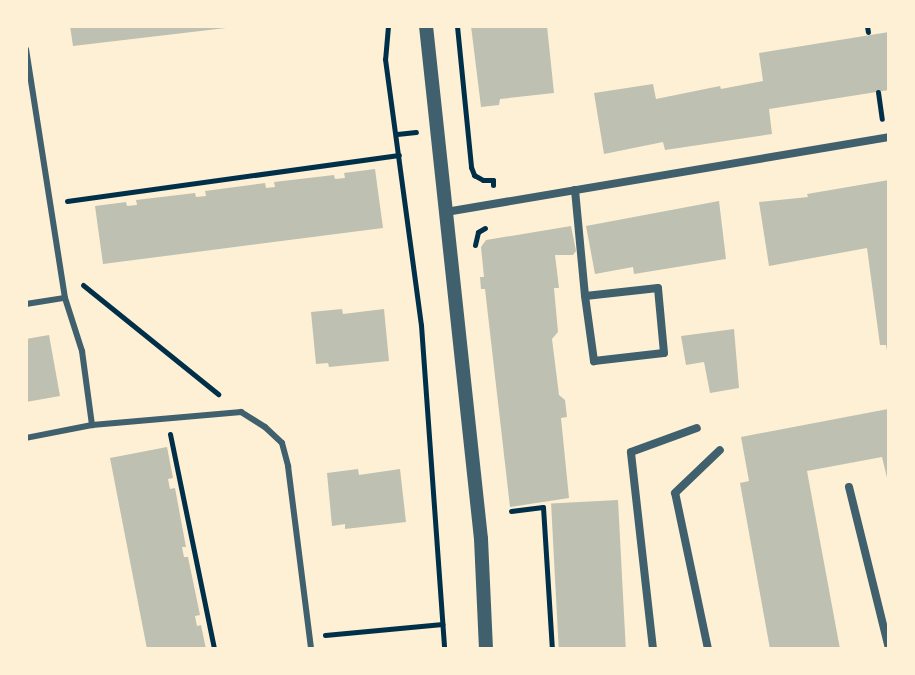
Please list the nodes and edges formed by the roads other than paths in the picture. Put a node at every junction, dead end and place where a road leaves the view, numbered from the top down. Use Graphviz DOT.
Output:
graph roads {
  1 [pos="426,26"];
  2 [pos="26,49"];
  3 [pos="889,137"];
  4 [pos="575,190"];
  5 [pos="446,212"];
  6 [pos="585,296"];
  7 [pos="65,298"];
  8 [pos="26,304"];
  9 [pos="92,425"];
  10 [pos="697,428"];
  11 [pos="26,438"];
  12 [pos="720,450"];
  13 [pos="849,487"];
  14 [pos="311,649"];
  15 [pos="486,649"];
  16 [pos="653,649"];
  17 [pos="708,649"];
  18 [pos="889,649"];
  1 -- 5 [label="street"];
  2 -- 7 [label="lane"];
  3 -- 4 [label="street"];
  4 -- 5 [label="street"];
  4 -- 6 [label="street"];
  5 -- 15 [label="street"];
  6 -- 6 [label="street"];
  7 -- 8 [label="lane"];
  7 -- 9 [label="lane"];
  9 -- 11 [label="lane"];
  9 -- 14 [label="lane"];
  10 -- 16 [label="street"];
  12 -- 17 [label="street"];
  13 -- 18 [label="street"];
}
